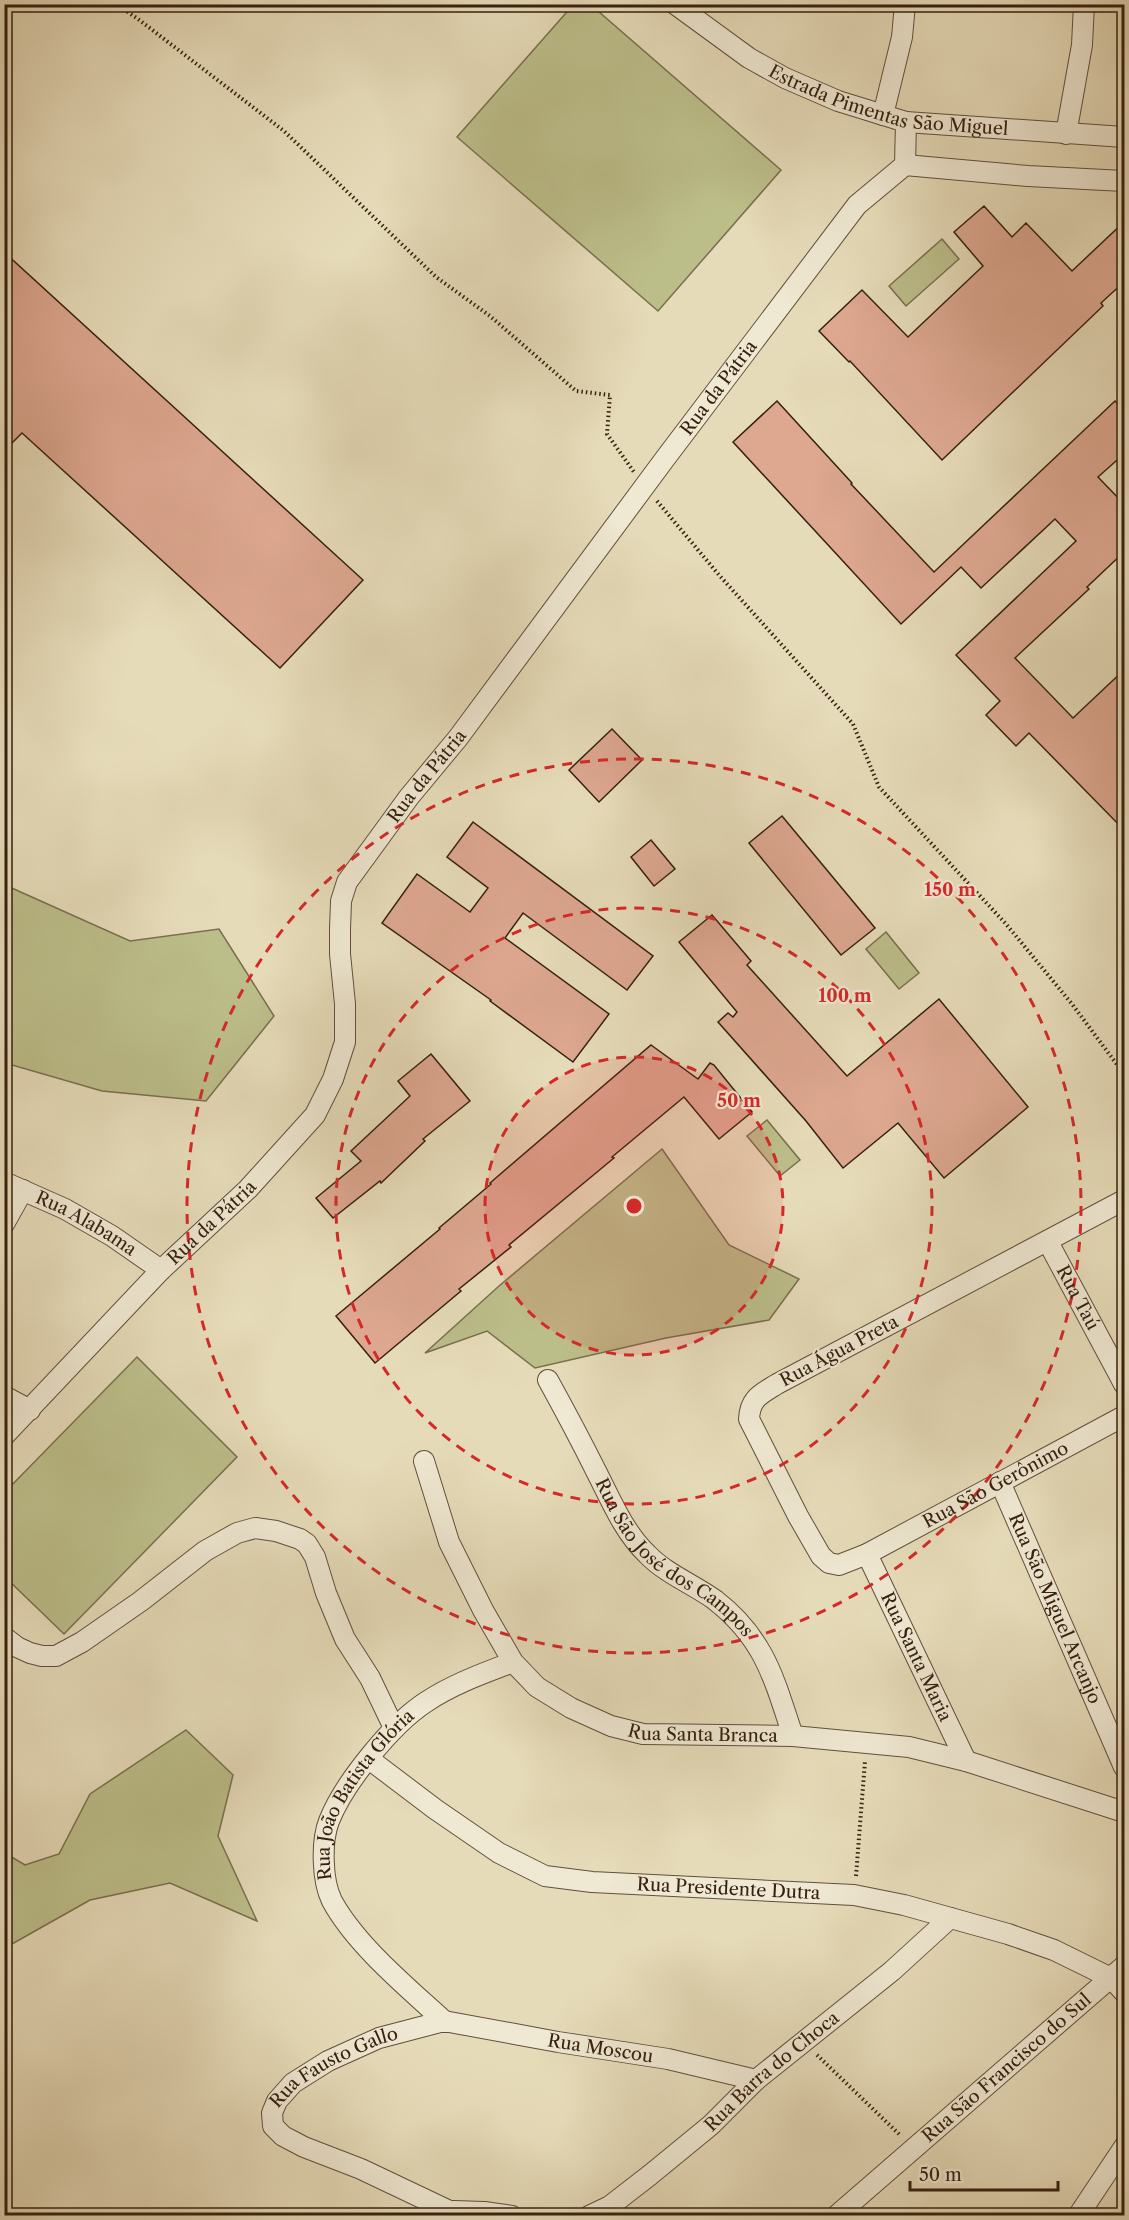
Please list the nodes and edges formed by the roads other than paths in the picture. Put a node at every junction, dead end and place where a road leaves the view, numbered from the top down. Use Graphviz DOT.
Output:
graph roads {
  1 [pos="675,4"];
  2 [pos="905,4"];
  3 [pos="1084,4"];
  4 [pos="883,115"];
  5 [pos="906,122"];
  6 [pos="1066,134"];
  7 [pos="1125,137"];
  8 [pos="905,165"];
  9 [pos="1125,181"];
  10 [pos="4,1182"];
  11 [pos="23,1190"];
  12 [pos="1125,1200"];
  13 [pos="4,1224"];
  14 [pos="1048,1242"];
  15 [pos="161,1270"];
  16 [pos="548,1380"];
  17 [pos="1125,1384"];
  18 [pos="4,1396"];
  19 [pos="30,1410"];
  20 [pos="1125,1416"];
  21 [pos="4,1436"];
  22 [pos="424,1461"];
  23 [pos="1000,1482"];
  24 [pos="867,1554"];
  25 [pos="4,1637"];
  26 [pos="513,1662"];
  27 [pos="394,1728"];
  28 [pos="793,1736"];
  29 [pos="369,1759"];
  30 [pos="966,1761"];
  31 [pos="1125,1767"];
  32 [pos="1125,1812"];
  33 [pos="950,1918"];
  34 [pos="1118,1972"];
  35 [pos="1125,1992"];
  36 [pos="444,2021"];
  37 [pos="756,2080"];
  38 [pos="1125,2147"];
  39 [pos="457,2213"];
  40 [pos="512,2216"];
  41 [pos="588,2216"];
  42 [pos="836,2216"];
  43 [pos="1078,2216"];
  1 -- 4 [label="street, Estrada Pimentas São Miguel"];
  2 -- 4 [label="street"];
  3 -- 6 [label="street"];
  4 -- 5 [label="street, Estrada Pimentas São Miguel"];
  5 -- 6 [label="street, Estrada Pimentas São Miguel"];
  5 -- 8 [label="street"];
  6 -- 7 [label="street, Estrada Pimentas São Miguel"];
  8 -- 9 [label="street"];
  8 -- 15 [label="street, Rua da Pátria"];
  10 -- 11 [label="street, Rua Alabama"];
  11 -- 13 [label="street"];
  11 -- 15 [label="street, Rua Alabama"];
  12 -- 14 [label="street, Rua Água Preta"];
  14 -- 17 [label="street, Rua Taú"];
  14 -- 24 [label="street, Rua Água Preta"];
  15 -- 19 [label="street, Rua da Pátria"];
  16 -- 28 [label="street, Rua São José dos Campos"];
  18 -- 19 [label="street"];
  19 -- 21 [label="street, Rua da Pátria"];
  20 -- 23 [label="street, Rua São Gerônimo"];
  22 -- 26 [label="street, Rua Santa Branca"];
  23 -- 24 [label="street, Rua São Gerônimo"];
  23 -- 31 [label="street, Rua São Miguel Arcanjo"];
  24 -- 30 [label="street, Rua Santa Maria"];
  25 -- 27 [label="street"];
  26 -- 27 [label="street, Rua João Batista Glória"];
  26 -- 28 [label="street, Rua Santa Branca"];
  27 -- 29 [label="street, Rua João Batista Glória"];
  28 -- 30 [label="street, Rua Santa Branca"];
  29 -- 33 [label="street, Rua Presidente Dutra"];
  29 -- 36 [label="street, Rua João Batista Glória"];
  30 -- 32 [label="street, Rua Santa Branca"];
  33 -- 34 [label="street, Rua Presidente Dutra"];
  33 -- 37 [label="street, Rua Barra do Choca"];
  34 -- 35 [label="street, Rua Presidente Dutra"];
  34 -- 42 [label="street, Rua São Francisco do Sul"];
  36 -- 37 [label="street, Rua Moscou"];
  36 -- 39 [label="street, Rua Fausto Gallo"];
  37 -- 41 [label="street, Rua Barra do Choca"];
  38 -- 43 [label="street"];
  39 -- 40 [label="street"];
}
